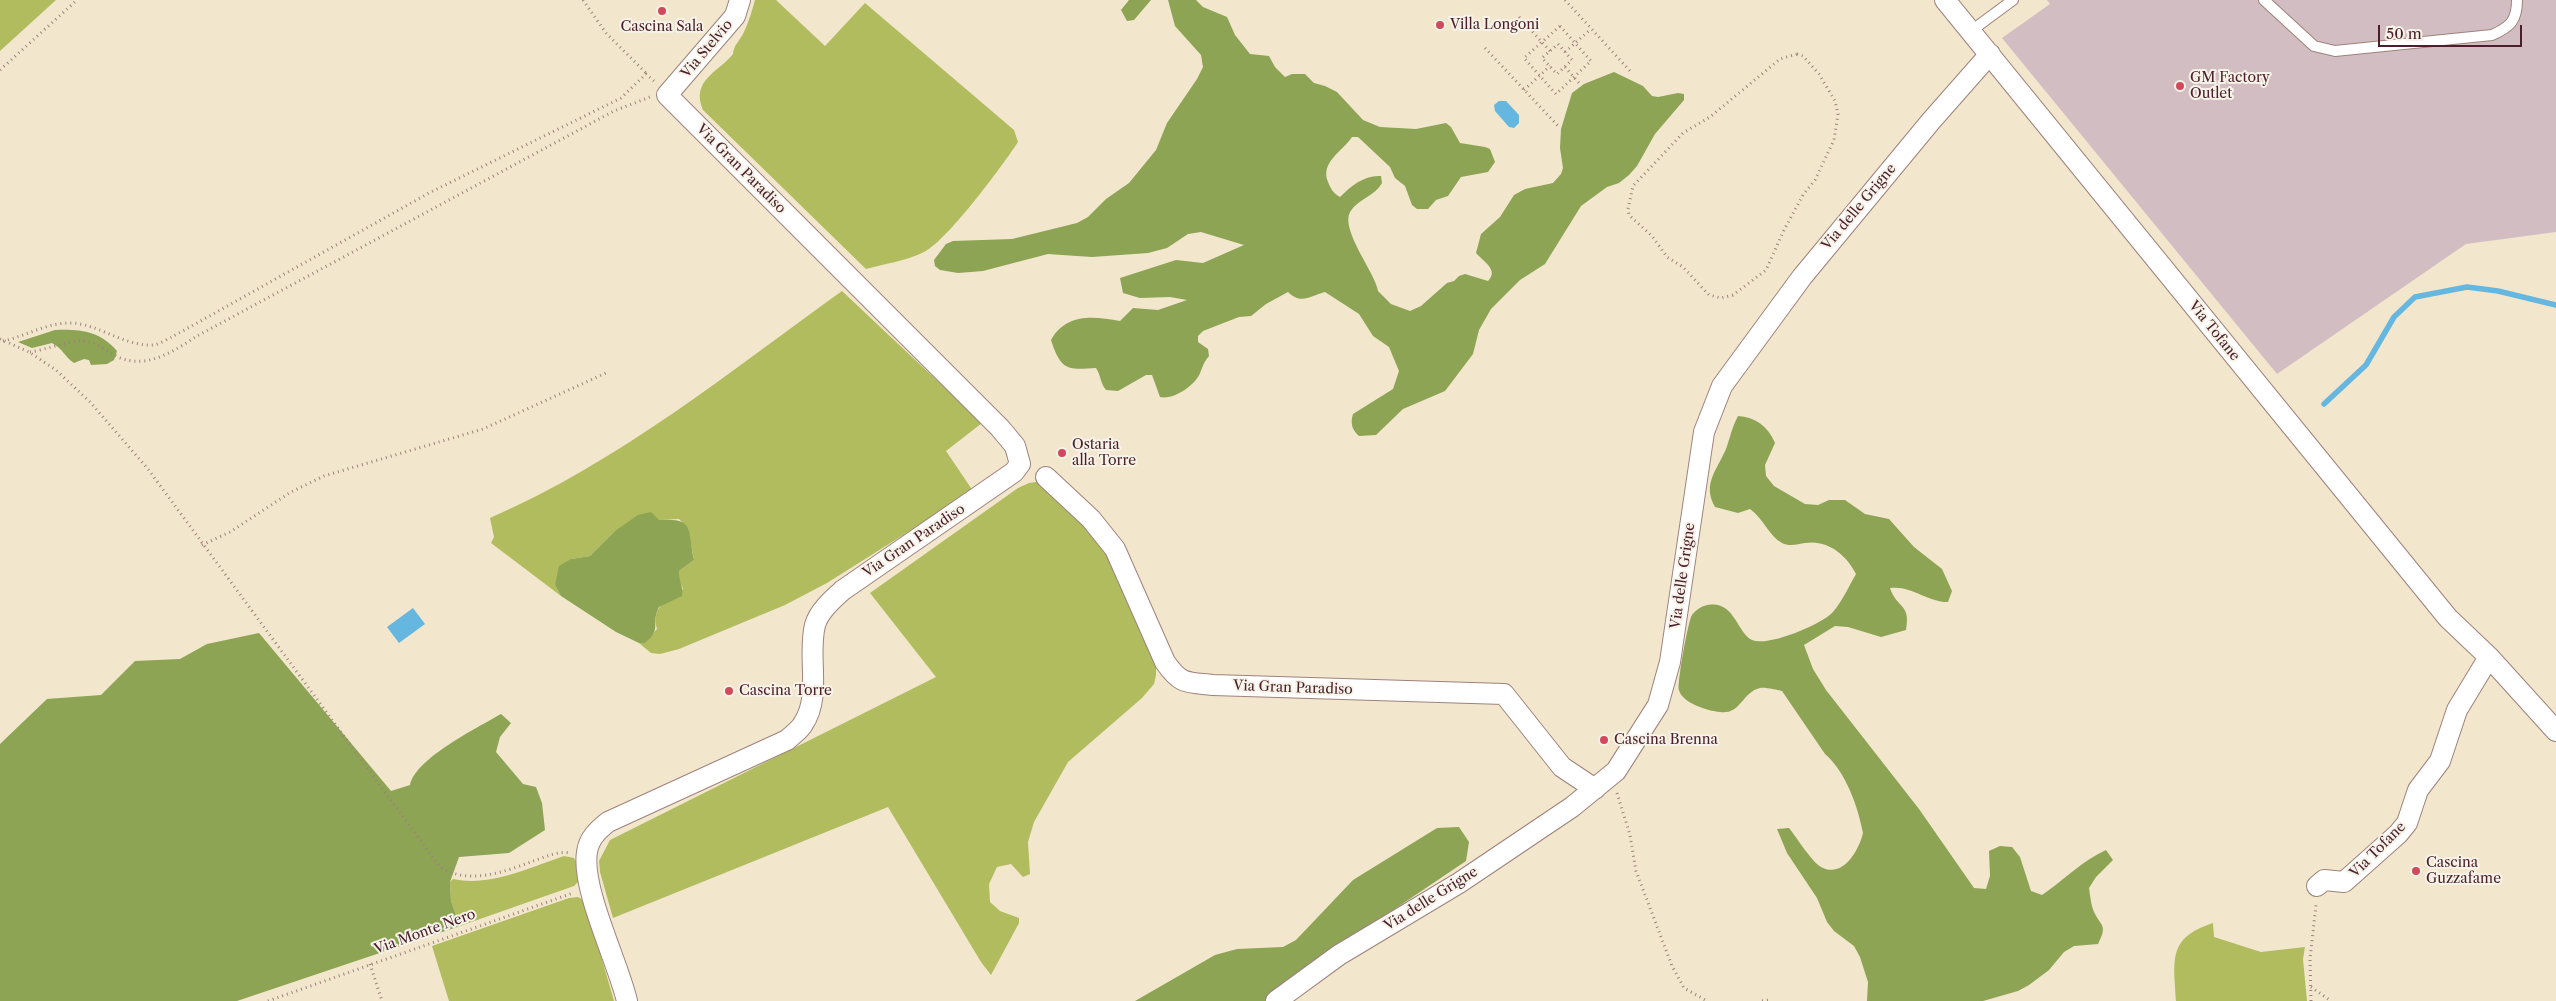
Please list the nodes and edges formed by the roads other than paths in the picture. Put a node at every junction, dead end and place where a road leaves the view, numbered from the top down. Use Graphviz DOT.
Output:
graph roads {
  1 [pos="740,0"];
  2 [pos="1945,0"];
  3 [pos="2013,0"];
  4 [pos="2264,0"];
  5 [pos="2517,0"];
  6 [pos="1971,31"];
  7 [pos="1990,54"];
  8 [pos="667,95"];
  9 [pos="1046,477"];
  10 [pos="2489,657"];
  11 [pos="2556,731"];
  12 [pos="1595,789"];
  13 [pos="2317,886"];
  14 [pos="627,1001"];
  15 [pos="1276,1001"];
  1 -- 8 [label="street, Via Stelvio"];
  2 -- 6 [label="street, Via Tofane"];
  3 -- 6 [label="lane"];
  4 -- 5 [label="lane"];
  6 -- 7 [label="street, Via Tofane"];
  7 -- 10 [label="street, Via Tofane"];
  7 -- 12 [label="street, Via delle Grigne"];
  8 -- 14 [label="street, Via Gran Paradiso"];
  9 -- 12 [label="street, Via Gran Paradiso"];
  10 -- 11 [label="street, Via Tofane"];
  10 -- 13 [label="street, Via Tofane"];
  12 -- 15 [label="street, Via delle Grigne"];
}
